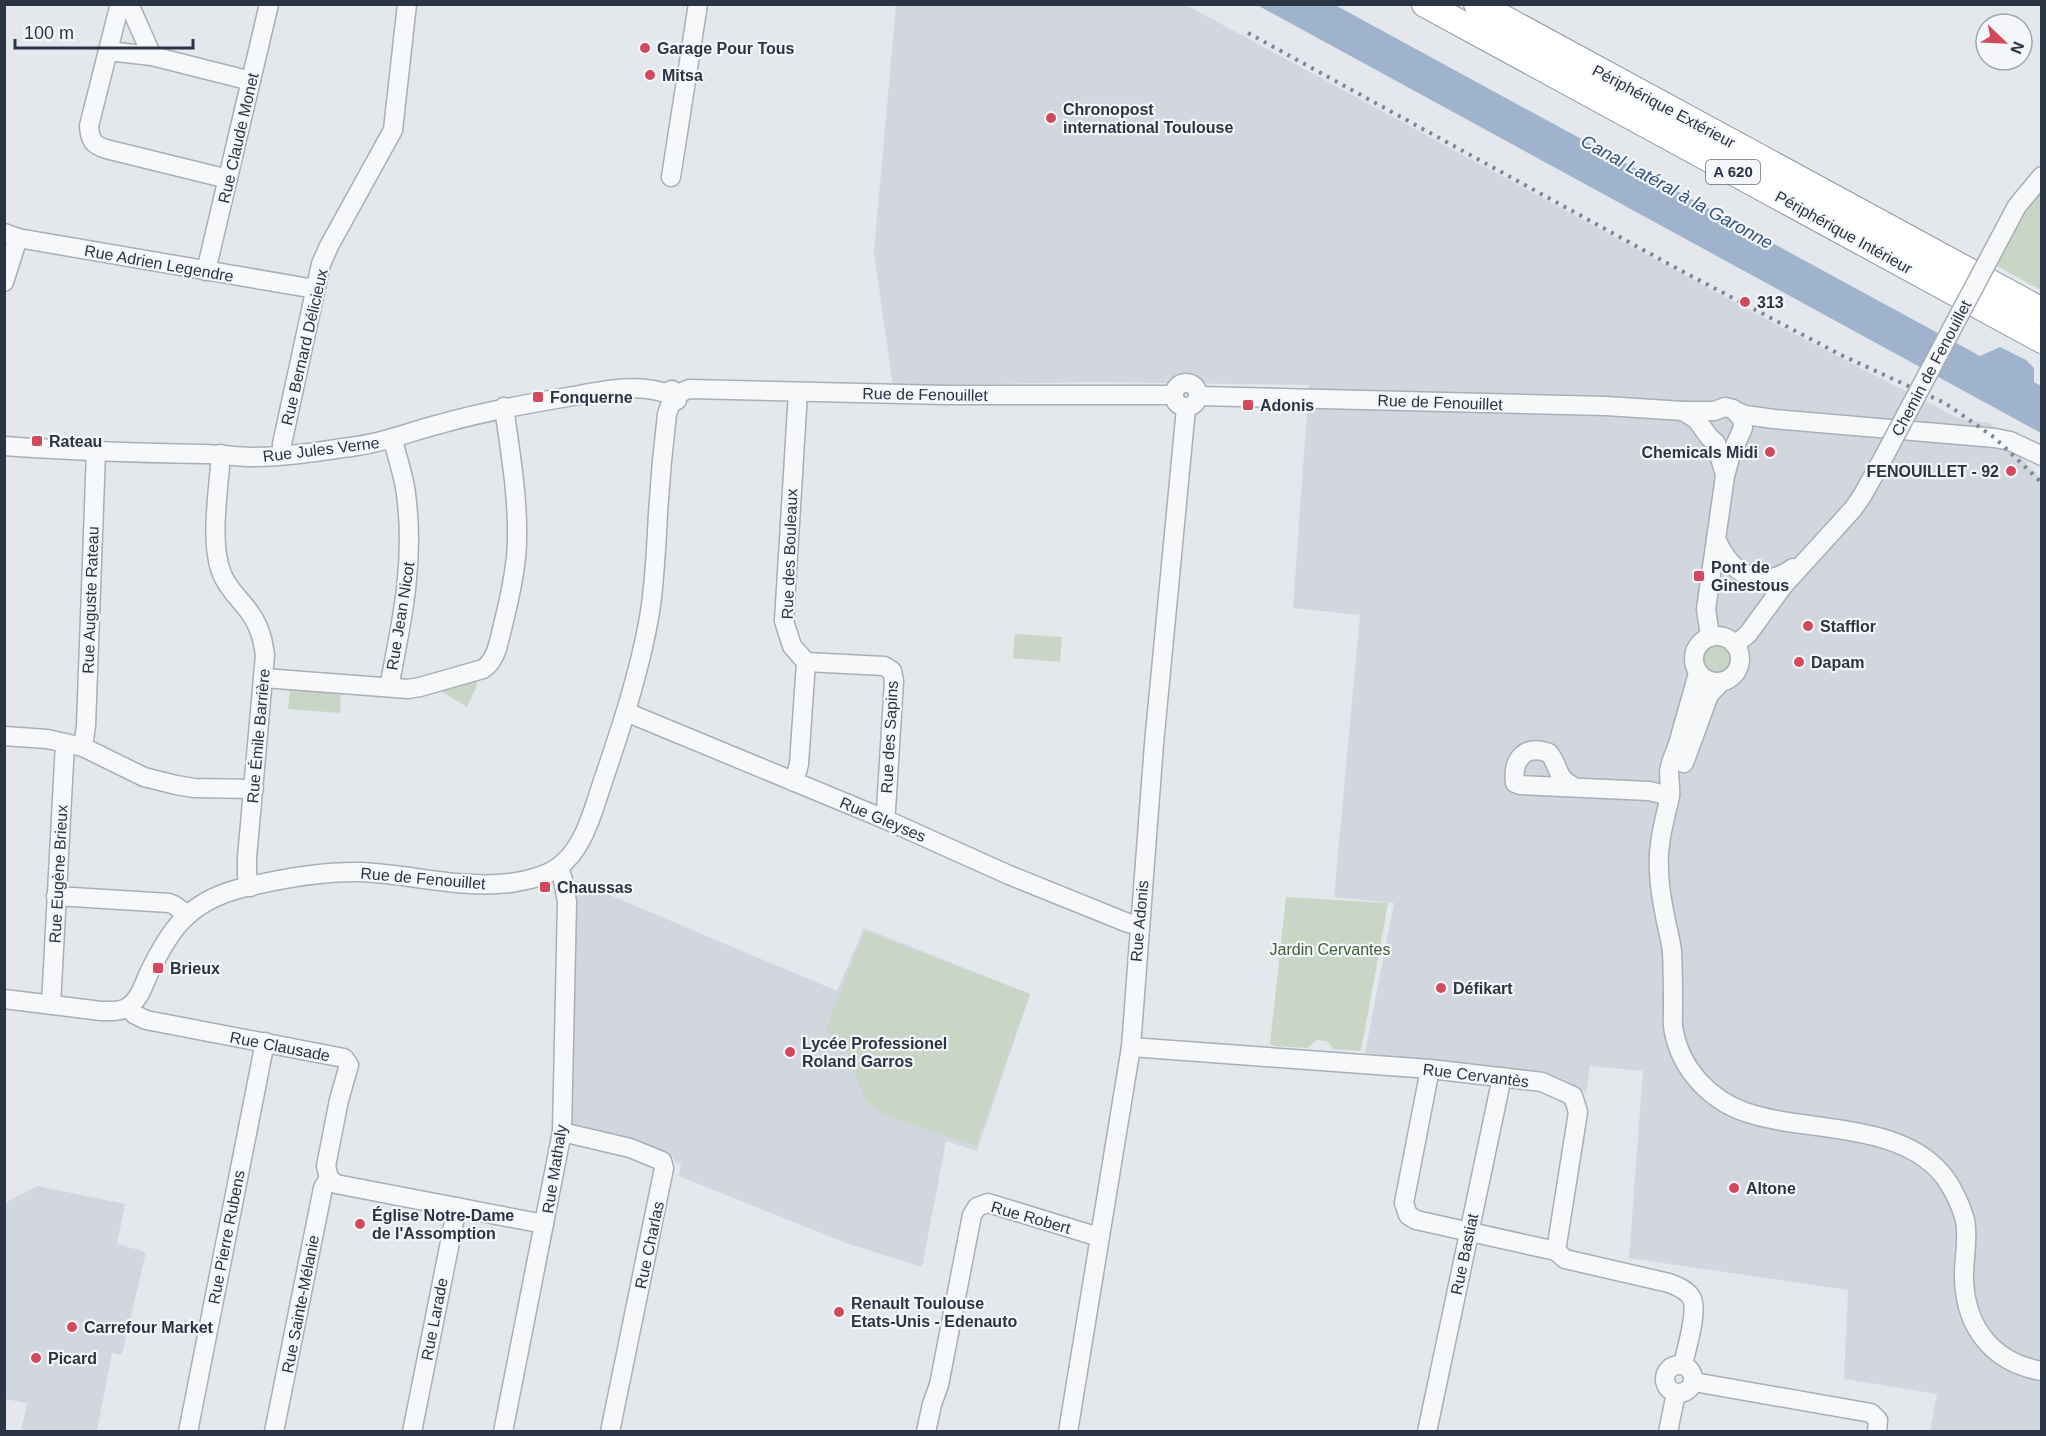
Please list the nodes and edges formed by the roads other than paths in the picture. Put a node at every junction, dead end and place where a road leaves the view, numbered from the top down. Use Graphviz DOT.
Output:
graph roads {
  1 [pos="122,4"];
  2 [pos="129,4"];
  3 [pos="269,4"];
  4 [pos="408,4"];
  5 [pos="698,4"];
  6 [pos="1425,4"];
  7 [pos="1477,4"];
  8 [pos="108,51"];
  9 [pos="152,56"];
  10 [pos="251,81"];
  11 [pos="2042,176"];
  12 [pos="671,177"];
  13 [pos="228,179"];
  14 [pos="11,235"];
  15 [pos="206,271"];
  16 [pos="4,282"];
  17 [pos="315,289"];
  18 [pos="2042,310"];
  19 [pos="2042,340"];
  20 [pos="798,392"];
  21 [pos="671,397"];
  22 [pos="1186,400"];
  23 [pos="504,407"];
  24 [pos="1683,411"];
  25 [pos="1714,411"];
  26 [pos="1736,411"];
  27 [pos="1774,418"];
  28 [pos="1711,437"];
  29 [pos="1739,437"];
  30 [pos="1995,438"];
  31 [pos="393,440"];
  32 [pos="4,446"];
  33 [pos="96,452"];
  34 [pos="221,454"];
  35 [pos="282,455"];
  36 [pos="2042,456"];
  37 [pos="2042,464"];
  38 [pos="1725,476"];
  39 [pos="1716,538"];
  40 [pos="1812,555"];
  41 [pos="1710,637"];
  42 [pos="1735,645"];
  43 [pos="806,662"];
  44 [pos="1698,674"];
  45 [pos="264,678"];
  46 [pos="1721,682"];
  47 [pos="389,687"];
  48 [pos="626,712"];
  49 [pos="4,736"];
  50 [pos="64,743"];
  51 [pos="83,747"];
  52 [pos="794,782"];
  53 [pos="1574,788"];
  54 [pos="254,789"];
  55 [pos="1670,794"];
  56 [pos="882,818"];
  57 [pos="559,867"];
  58 [pos="250,887"];
  59 [pos="56,896"];
  60 [pos="188,915"];
  61 [pos="1139,925"];
  62 [pos="4,999"];
  63 [pos="51,1005"];
  64 [pos="128,1007"];
  65 [pos="265,1042"];
  66 [pos="1131,1047"];
  67 [pos="1430,1069"];
  68 [pos="1502,1077"];
  69 [pos="562,1132"];
  70 [pos="329,1178"];
  71 [pos="457,1207"];
  72 [pos="544,1224"];
  73 [pos="1469,1232"];
  74 [pos="1099,1237"];
  75 [pos="1556,1251"];
  76 [pos="1683,1365"];
  77 [pos="2042,1371"];
  78 [pos="1694,1382"];
  79 [pos="1676,1393"];
  80 [pos="188,1431"];
  81 [pos="274,1431"];
  82 [pos="412,1431"];
  83 [pos="503,1431"];
  84 [pos="610,1431"];
  85 [pos="926,1431"];
  86 [pos="1068,1431"];
  87 [pos="1427,1431"];
  88 [pos="1668,1431"];
  89 [pos="1877,1431"];
  1 -- 8 [label="street"];
  2 -- 9 [label="street"];
  3 -- 10 [label="street, Rue Claude Monet"];
  4 -- 17 [label="street, Rue Bernard Délicieux"];
  5 -- 12 [label="street"];
  6 -- 19 [label="highway, Périphérique Intérieur / A 620"];
  7 -- 18 [label="highway, Périphérique Extérieur / A 620"];
  8 -- 9 [label="street"];
  8 -- 13 [label="street"];
  9 -- 10 [label="street"];
  10 -- 13 [label="street, Rue Claude Monet"];
  11 -- 40 [label="street, Chemin de Fenouillet, bridge"];
  13 -- 15 [label="street, Rue Claude Monet"];
  14 -- 15 [label="street, Rue Adrien Legendre"];
  14 -- 16 [label="street"];
  15 -- 17 [label="street, Rue Adrien Legendre"];
  17 -- 35 [label="street, Rue Bernard Délicieux"];
  20 -- 21 [label="street, Rue de Fenouillet"];
  20 -- 22 [label="street, Rue de Fenouillet"];
  20 -- 43 [label="street, Rue des Bouleaux"];
  21 -- 23 [label="street, Rue Jules Verne"];
  21 -- 48 [label="street"];
  22 -- 24 [label="street, Rue de Fenouillet"];
  22 -- 61 [label="street, Rue Adonis"];
  23 -- 31 [label="street, Rue Jules Verne"];
  23 -- 47 [label="street"];
  24 -- 25 [label="street, Rue de Fenouillet"];
  24 -- 28 [label="street"];
  25 -- 26 [label="street, Rue de Fenouillet"];
  25 -- 28 [label="street"];
  26 -- 27 [label="street, Rue de Fenouillet"];
  26 -- 29 [label="street"];
  27 -- 29 [label="street, Rue de Fenouillet"];
  27 -- 30 [label="street, Rue de Fenouillet"];
  28 -- 29 [label="street, Rue de Fenouillet"];
  28 -- 38 [label="street"];
  29 -- 38 [label="street"];
  30 -- 36 [label="street"];
  30 -- 37 [label="street"];
  31 -- 35 [label="street, Rue Jules Verne"];
  31 -- 47 [label="street, Rue Jean Nicot"];
  32 -- 33 [label="street, Rue Jules Verne"];
  33 -- 34 [label="street, Rue Jules Verne"];
  33 -- 51 [label="street, Rue Auguste Rateau"];
  34 -- 35 [label="street, Rue Jules Verne"];
  34 -- 45 [label="street, Rue Émile Barrière"];
  38 -- 39 [label="street"];
  39 -- 40 [label="street, Chemin de Fenouillet"];
  39 -- 41 [label="street"];
  40 -- 42 [label="street, Chemin de Fenouillet"];
  41 -- 42 [label="street"];
  41 -- 44 [label="street"];
  42 -- 46 [label="street"];
  43 -- 52 [label="street"];
  43 -- 56 [label="street, Rue des Sapins"];
  44 -- 46 [label="street"];
  44 -- 55 [label="street"];
  45 -- 47 [label="street"];
  45 -- 54 [label="street, Rue Émile Barrière"];
  46 -- 55 [label="street"];
  48 -- 52 [label="street, Rue Gleyses"];
  48 -- 57 [label="street"];
  49 -- 50 [label="street"];
  50 -- 51 [label="street"];
  50 -- 59 [label="street, Rue Eugène Brieux"];
  51 -- 54 [label="street"];
  52 -- 56 [label="street, Rue Gleyses"];
  53 -- 55 [label="street"];
  54 -- 58 [label="street, Rue Émile Barrière"];
  55 -- 77 [label="street"];
  56 -- 61 [label="street, Rue Gleyses"];
  57 -- 58 [label="street, Rue de Fenouillet"];
  57 -- 69 [label="street, Rue Mathaly"];
  58 -- 60 [label="street, Rue de Fenouillet"];
  59 -- 60 [label="street"];
  59 -- 63 [label="street, Rue Eugène Brieux"];
  60 -- 64 [label="street, Rue de Fenouillet"];
  61 -- 66 [label="street, Rue Adonis"];
  62 -- 63 [label="street"];
  63 -- 64 [label="street"];
  64 -- 65 [label="street, Rue Clausade"];
  65 -- 70 [label="street, Rue Clausade"];
  65 -- 80 [label="street, Rue Pierre Rubens"];
  66 -- 67 [label="street, Rue Cervantès"];
  66 -- 74 [label="street, Rue Adonis"];
  67 -- 68 [label="street, Rue Cervantès"];
  67 -- 73 [label="street"];
  68 -- 73 [label="street, Rue Bastiat"];
  68 -- 75 [label="street, Rue Cervantès"];
  69 -- 72 [label="street, Rue Mathaly"];
  69 -- 84 [label="street, Rue Charlas"];
  70 -- 71 [label="street"];
  70 -- 81 [label="street, Rue Sainte-Mélanie"];
  71 -- 72 [label="street"];
  71 -- 82 [label="street, Rue Larade"];
  72 -- 83 [label="street, Rue Mathaly"];
  73 -- 75 [label="street"];
  73 -- 87 [label="street, Rue Bastiat"];
  74 -- 85 [label="street, Rue Robert"];
  74 -- 86 [label="street, Rue Adonis"];
  75 -- 76 [label="street"];
  76 -- 78 [label="street"];
  76 -- 79 [label="street"];
  78 -- 79 [label="street"];
  78 -- 89 [label="street"];
  79 -- 88 [label="street"];
}
